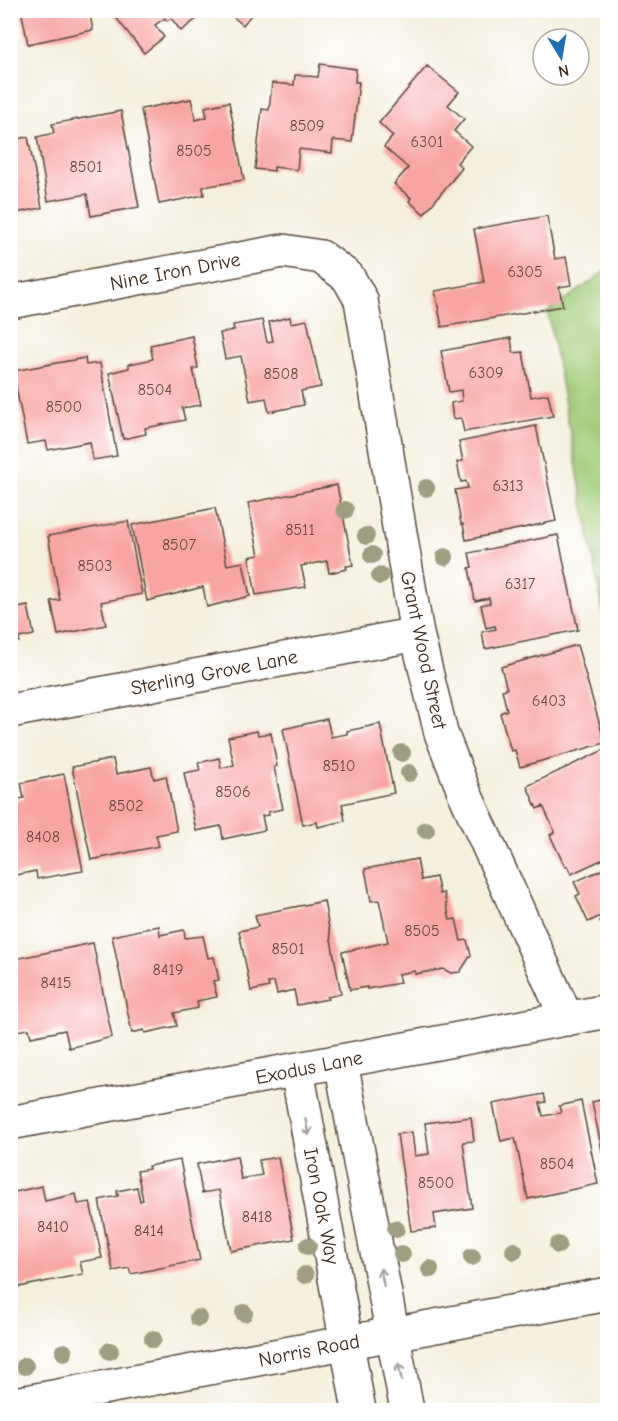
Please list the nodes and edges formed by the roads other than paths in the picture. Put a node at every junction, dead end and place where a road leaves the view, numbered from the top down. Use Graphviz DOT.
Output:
graph roads {
  1 [pos="336,269"];
  2 [pos="10,302"];
  3 [pos="417,634"];
  4 [pos="10,711"];
  5 [pos="608,1011"];
  6 [pos="567,1019"];
  7 [pos="341,1062"];
  8 [pos="297,1070"];
  9 [pos="10,1123"];
  10 [pos="608,1294"];
  11 [pos="393,1334"];
  12 [pos="348,1343"];
  13 [pos="10,1405"];
  14 [pos="359,1410"];
  15 [pos="407,1410"];
  1 -- 2 [label="street, Nine Iron Drive"];
  1 -- 3 [label="street, Grant Wood Street"];
  3 -- 4 [label="street, Sterling Grove Lane"];
  3 -- 6 [label="street, Grant Wood Street"];
  5 -- 6 [label="street, Exodus Lane"];
  6 -- 7 [label="street, Exodus Lane"];
  7 -- 8 [label="street, Exodus Lane"];
  11 -- 7 [label="street, one-way"];
  8 -- 9 [label="street, Exodus Lane"];
  8 -- 12 [label="street, Iron Oak Way, one-way"];
  10 -- 11 [label="street, Norris Road"];
  11 -- 12 [label="street, Norris Road"];
  15 -- 11 [label="street, one-way"];
  12 -- 13 [label="street, Norris Road"];
  12 -- 14 [label="street, Iron Oak Way"];
}
